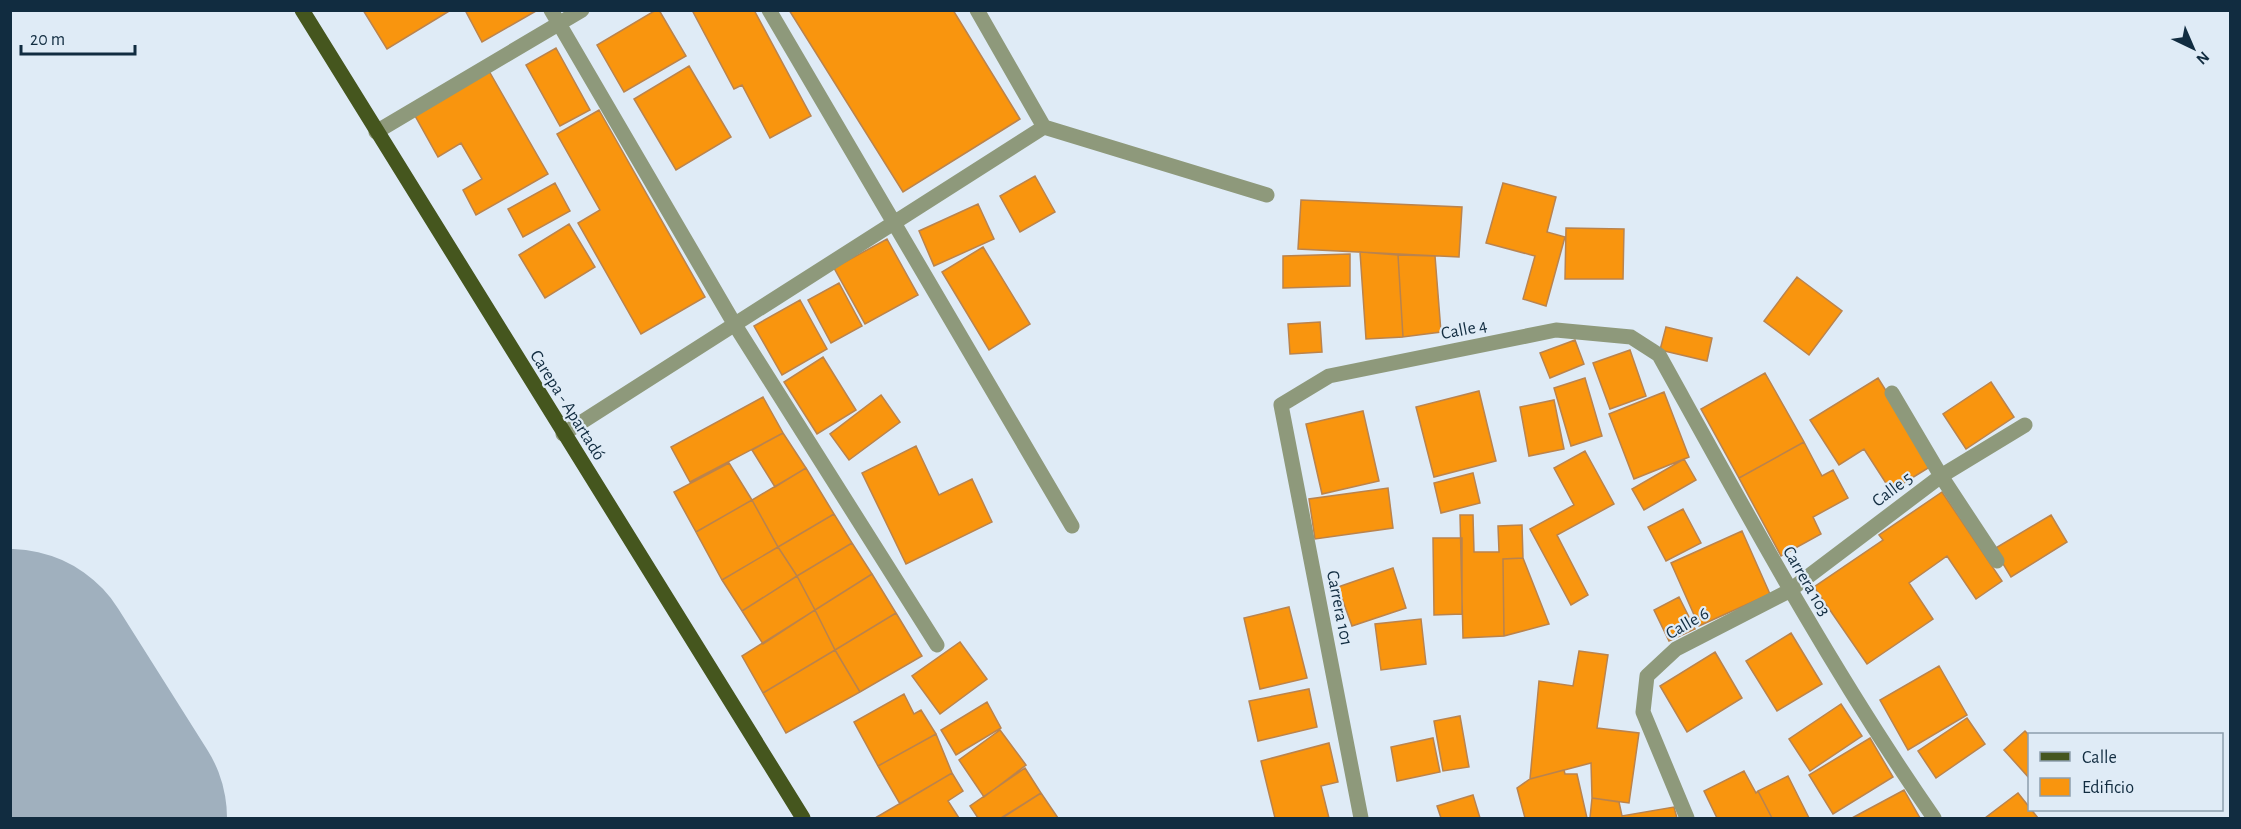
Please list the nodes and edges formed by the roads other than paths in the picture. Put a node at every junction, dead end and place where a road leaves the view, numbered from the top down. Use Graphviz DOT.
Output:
graph roads {
  1 [pos="302,10"];
  2 [pos="551,10"];
  3 [pos="582,10"];
  4 [pos="770,10"];
  5 [pos="977,10"];
  6 [pos="559,24"];
  7 [pos="1044,128"];
  8 [pos="376,132"];
  9 [pos="1267,195"];
  10 [pos="894,223"];
  11 [pos="735,325"];
  12 [pos="1659,355"];
  13 [pos="1892,393"];
  14 [pos="1281,405"];
  15 [pos="2025,425"];
  16 [pos="563,434"];
  17 [pos="1941,476"];
  18 [pos="1072,526"];
  19 [pos="1997,561"];
  20 [pos="1789,591"];
  21 [pos="937,645"];
  22 [pos="803,819"];
  23 [pos="1361,819"];
  24 [pos="1687,819"];
  25 [pos="1934,819"];
  1 -- 8 [label="main road, Carepa - Apartadó"];
  2 -- 6 [label="street"];
  3 -- 6 [label="street"];
  4 -- 10 [label="street"];
  5 -- 7 [label="street"];
  6 -- 8 [label="street"];
  6 -- 11 [label="street"];
  7 -- 9 [label="street"];
  7 -- 10 [label="street"];
  8 -- 16 [label="main road, Carepa - Apartadó"];
  10 -- 11 [label="street"];
  10 -- 18 [label="street"];
  11 -- 16 [label="street"];
  11 -- 21 [label="street"];
  12 -- 14 [label="street, Calle 4"];
  12 -- 20 [label="street, Carrera 103"];
  13 -- 17 [label="street"];
  14 -- 23 [label="street, Carrera 101"];
  15 -- 17 [label="street, Calle 5"];
  16 -- 22 [label="main road, Carepa - Apartadó"];
  17 -- 19 [label="street"];
  17 -- 20 [label="street, Calle 5"];
  20 -- 24 [label="street, Calle 6"];
  20 -- 25 [label="street, Carrera 103"];
}
